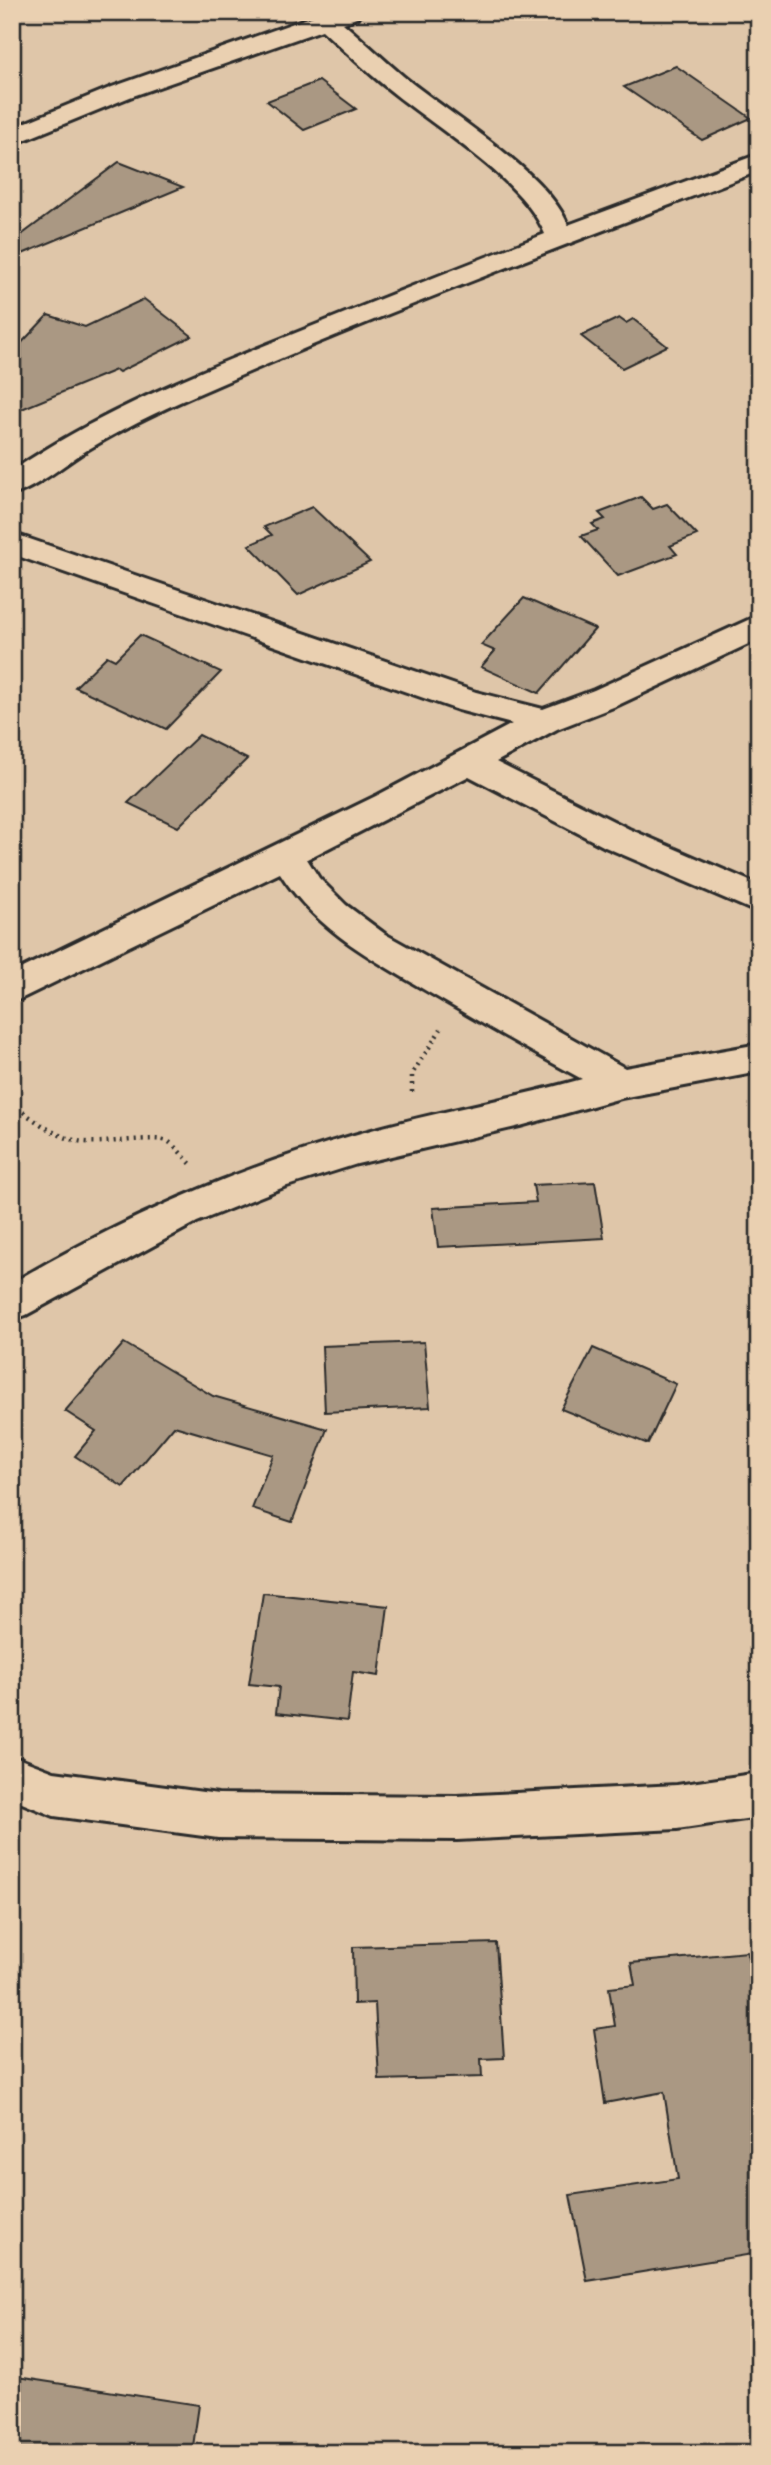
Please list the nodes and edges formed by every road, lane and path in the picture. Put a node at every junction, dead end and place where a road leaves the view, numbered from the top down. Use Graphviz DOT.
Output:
graph roads {
  1 [pos="338,17"];
  2 [pos="12,138"];
  3 [pos="759,162"];
  4 [pos="560,239"];
  5 [pos="12,485"];
  6 [pos="12,542"];
  7 [pos="759,626"];
  8 [pos="545,721"];
  9 [pos="467,761"];
  10 [pos="287,855"];
  11 [pos="759,900"];
  12 [pos="12,989"];
  13 [pos="464,997"];
  14 [pos="759,1058"];
  15 [pos="621,1083"];
  16 [pos="12,1104"];
  17 [pos="420,1134"];
  18 [pos="203,1168"];
  19 [pos="12,1303"];
  20 [pos="12,1777"];
  21 [pos="759,1795"];
  1 -- 2 [label="street"];
  1 -- 4 [label="street"];
  3 -- 4 [label="street"];
  4 -- 5 [label="street"];
  6 -- 8 [label="street"];
  7 -- 8 [label="street"];
  8 -- 9 [label="street"];
  9 -- 10 [label="street"];
  9 -- 11 [label="street"];
  10 -- 12 [label="street"];
  10 -- 13 [label="street"];
  13 -- 15 [label="street"];
  13 -- 17 [label="path"];
  14 -- 15 [label="street"];
  15 -- 17 [label="street"];
  16 -- 18 [label="path"];
  17 -- 19 [label="street"];
  20 -- 21 [label="street"];
}
